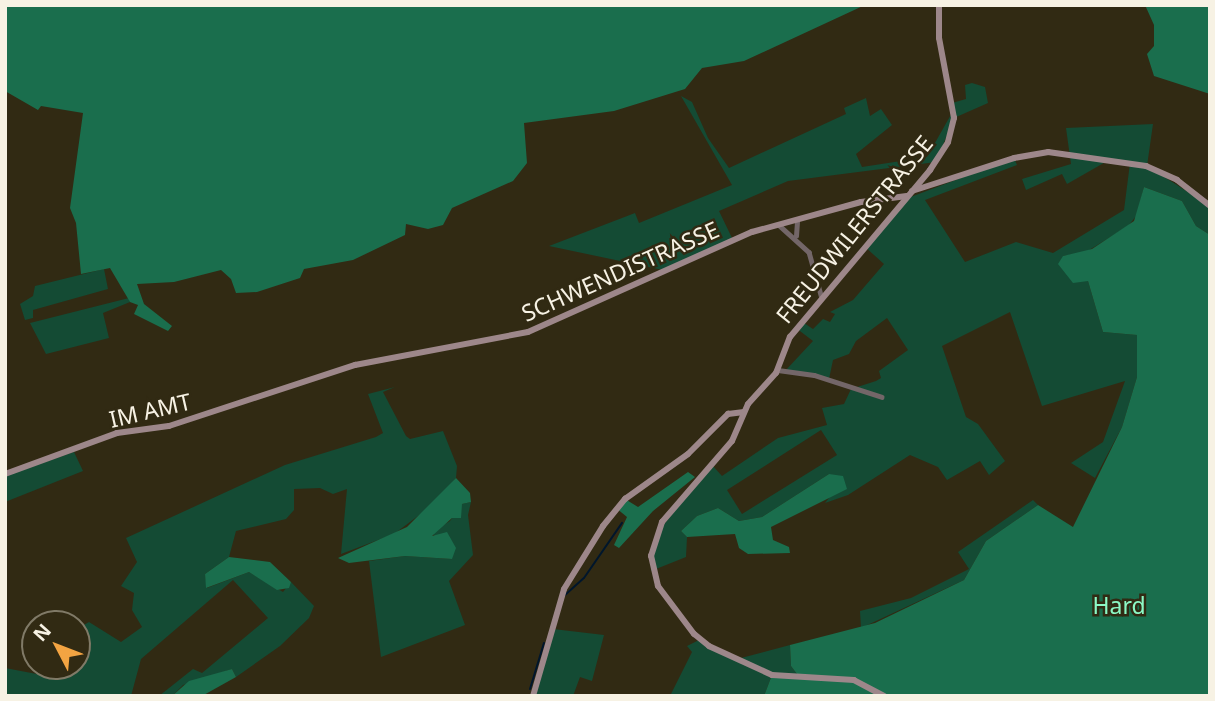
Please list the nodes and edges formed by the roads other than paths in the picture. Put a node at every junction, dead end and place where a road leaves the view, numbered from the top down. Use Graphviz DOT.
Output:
graph roads {
  1 [pos="939,5"];
  2 [pos="910,193"];
  3 [pos="1210,206"];
  4 [pos="797,221"];
  5 [pos="780,226"];
  6 [pos="796,236"];
  7 [pos="821,295"];
  8 [pos="778,370"];
  9 [pos="264,396"];
  10 [pos="882,397"];
  11 [pos="744,412"];
  12 [pos="5,474"];
  13 [pos="533,696"];
  14 [pos="884,696"];
  1 -- 2 [label="street, FREUDWILERSTRASSE"];
  2 -- 3 [label="street, SCHWENDISTRASSE"];
  2 -- 4 [label="street, SCHWENDISTRASSE"];
  2 -- 7 [label="street, FREUDWILERSTRASSE"];
  4 -- 5 [label="street, SCHWENDISTRASSE"];
  4 -- 6 [label="street"];
  5 -- 6 [label="street"];
  5 -- 9 [label="street, SCHWENDISTRASSE"];
  6 -- 7 [label="street"];
  7 -- 8 [label="street, FREUDWILERSTRASSE"];
  8 -- 10 [label="street"];
  8 -- 11 [label="street, FREUDWILERSTRASSE"];
  9 -- 12 [label="street, IM AMT"];
  11 -- 13 [label="street"];
  11 -- 14 [label="street, FREUDWILERSTRASSE"];
}
